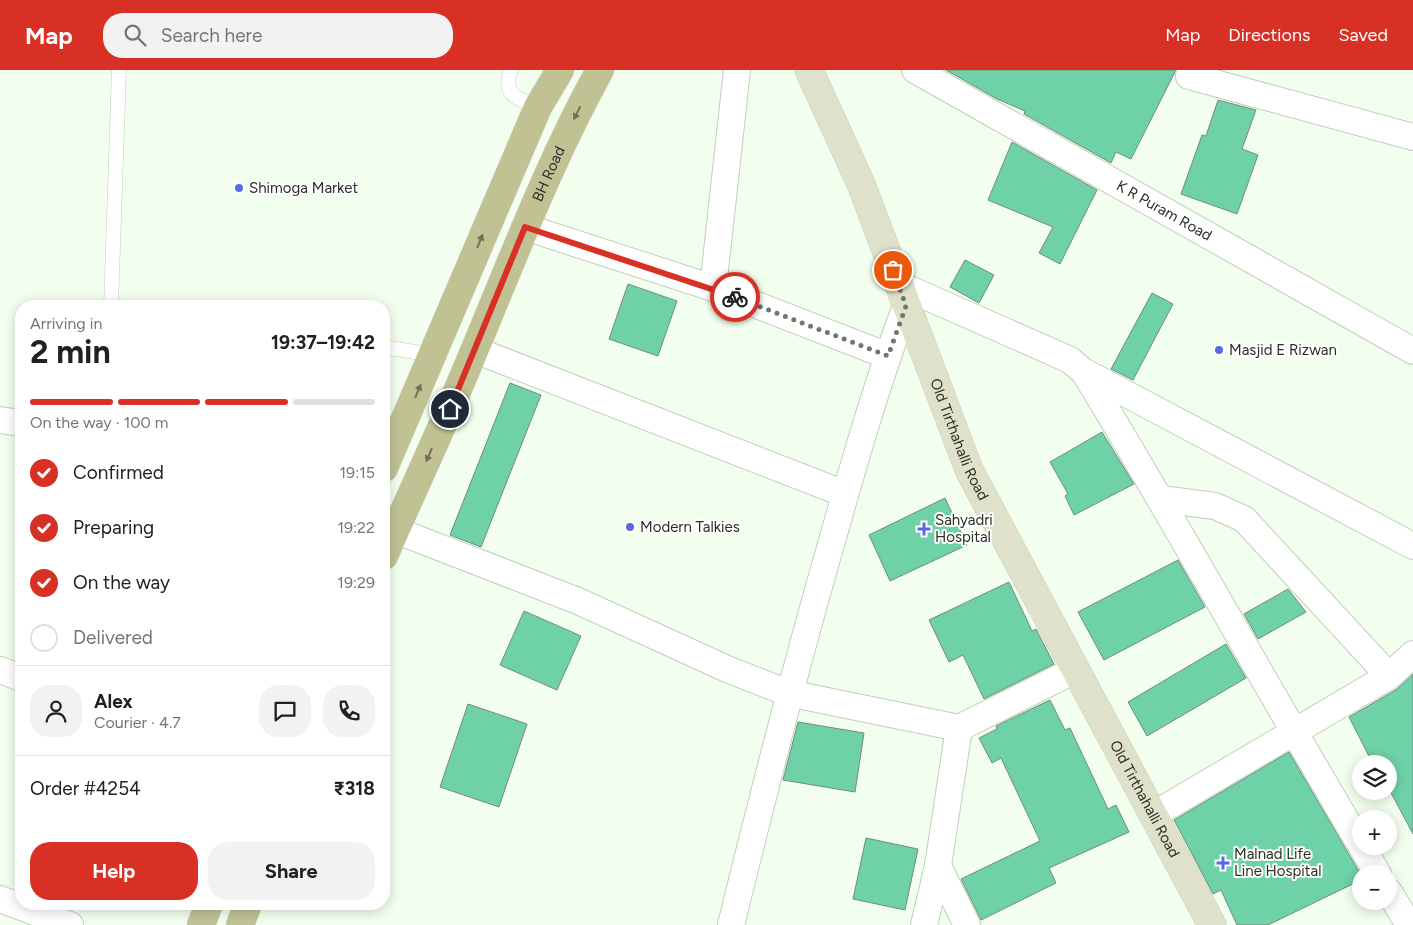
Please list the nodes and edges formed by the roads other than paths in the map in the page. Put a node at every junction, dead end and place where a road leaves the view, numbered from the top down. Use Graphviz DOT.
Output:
graph roads {
  1 [pos="119,70"];
  2 [pos="510,70"];
  3 [pos="560,70"];
  4 [pos="600,70"];
  5 [pos="737,70"];
  6 [pos="809,70"];
  7 [pos="915,70"];
  8 [pos="1189,76"];
  9 [pos="538,107"];
  10 [pos="1413,138"];
  11 [pos="525,227"];
  12 [pos="713,288"];
  13 [pos="902,295"];
  14 [pos="111,300"];
  15 [pos="390,348"];
  16 [pos="475,350"];
  17 [pos="1413,351"];
  18 [pos="433,355"];
  19 [pos="888,356"];
  20 [pos="1084,372"];
  21 [pos="0,420"];
  22 [pos="15,422"];
  23 [pos="390,454"];
  24 [pos="845,494"];
  25 [pos="1161,499"];
  26 [pos="395,530"];
  27 [pos="390,542"];
  28 [pos="1413,546"];
  29 [pos="1413,654"];
  30 [pos="0,670"];
  31 [pos="1075,670"];
  32 [pos="15,676"];
  33 [pos="1389,676"];
  34 [pos="788,693"];
  35 [pos="959,728"];
  36 [pos="1293,733"];
  37 [pos="1154,815"];
  38 [pos="1373,865"];
  39 [pos="938,866"];
  40 [pos="0,899"];
  41 [pos="15,905"];
  42 [pos="1397,905"];
  43 [pos="30,910"];
  44 [pos="207,910"];
  45 [pos="246,910"];
  46 [pos="70,925"];
  47 [pos="201,925"];
  48 [pos="240,925"];
  49 [pos="732,925"];
  50 [pos="924,925"];
  51 [pos="966,925"];
  52 [pos="1212,925"];
  53 [pos="1409,925"];
  1 -- 14 [label="lane"];
  2 -- 9 [label="lane"];
  3 -- 9 [label="main road"];
  4 -- 11 [label="main road, BH Road, one-way"];
  5 -- 12 [label="street"];
  6 -- 13 [label="main road, Old Tirthahalli Road"];
  7 -- 17 [label="street, K R Puram Road"];
  8 -- 10 [label="street"];
  18 -- 9 [label="main road, one-way"];
  11 -- 12 [label="street"];
  11 -- 16 [label="main road, BH Road"];
  12 -- 19 [label="street"];
  13 -- 19 [label="street"];
  13 -- 20 [label="street"];
  13 -- 31 [label="main road, Old Tirthahalli Road"];
  15 -- 18 [label="lane"];
  16 -- 24 [label="street"];
  16 -- 26 [label="main road, BH Road, one-way"];
  23 -- 18 [label="main road, one-way"];
  19 -- 24 [label="street"];
  20 -- 25 [label="street"];
  20 -- 28 [label="street"];
  21 -- 22 [label="street"];
  24 -- 34 [label="street"];
  25 -- 33 [label="street"];
  25 -- 36 [label="street"];
  26 -- 27 [label="main road, BH Road"];
  26 -- 34 [label="street"];
  29 -- 33 [label="street"];
  30 -- 32 [label="street"];
  31 -- 35 [label="street"];
  31 -- 37 [label="main road, Old Tirthahalli Road"];
  33 -- 36 [label="street"];
  34 -- 35 [label="street"];
  34 -- 49 [label="street"];
  35 -- 39 [label="street"];
  36 -- 37 [label="street"];
  36 -- 38 [label="street"];
  37 -- 52 [label="main road, Old Tirthahalli Road"];
  39 -- 50 [label="street"];
  39 -- 51 [label="street"];
  40 -- 41 [label="street"];
  42 -- 53 [label="street"];
  43 -- 46 [label="street"];
  44 -- 47 [label="main road"];
  45 -- 48 [label="main road"];
}
